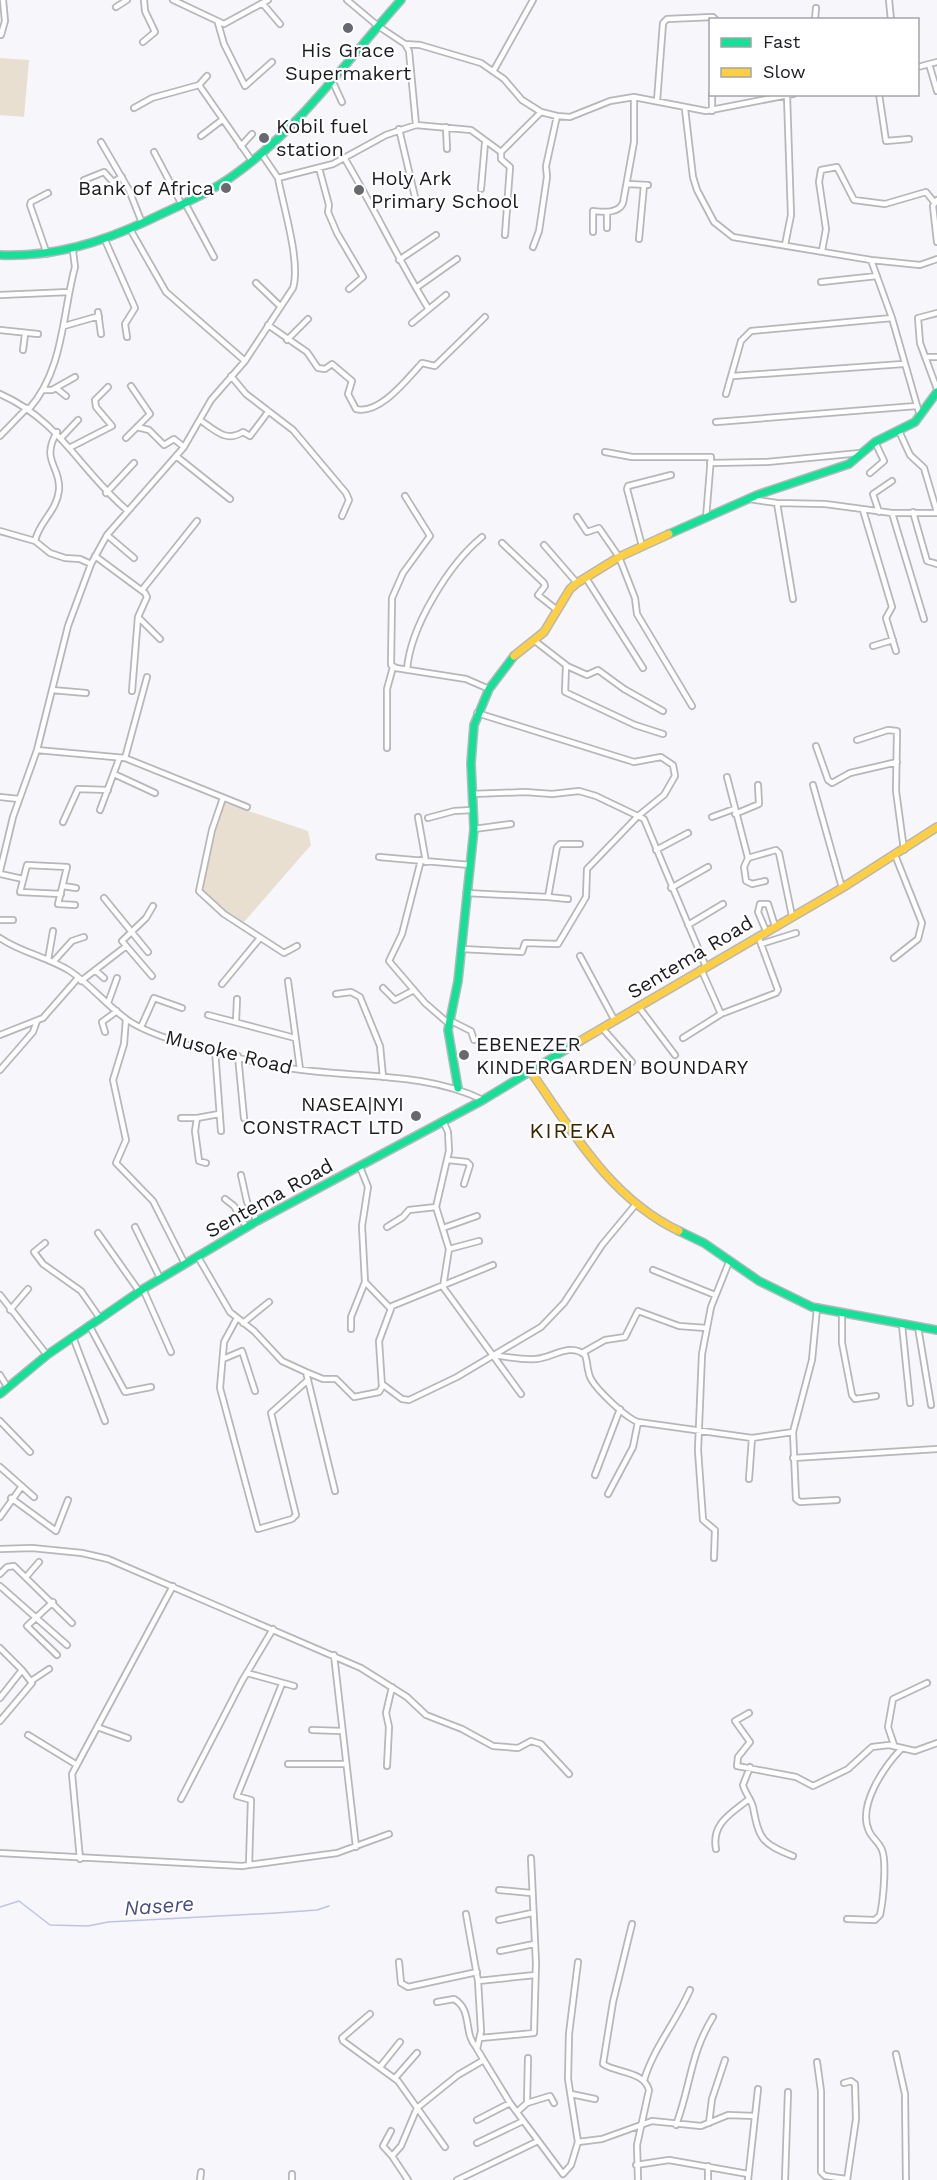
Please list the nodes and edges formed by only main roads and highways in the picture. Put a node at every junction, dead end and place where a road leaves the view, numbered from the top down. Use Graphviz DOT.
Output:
graph roads {
  1 [pos="401,0"];
  2 [pos="0,255"];
  3 [pos="937,391"];
  4 [pos="937,828"];
  5 [pos="531,1072"];
  6 [pos="458,1088"];
  7 [pos="937,1330"];
  8 [pos="0,1394"];
  1 -- 2 [label="main road"];
  3 -- 6 [label="main road"];
  4 -- 5 [label="main road, Sentema Road"];
  5 -- 7 [label="main road"];
  5 -- 8 [label="main road, Sentema Road"];
}
